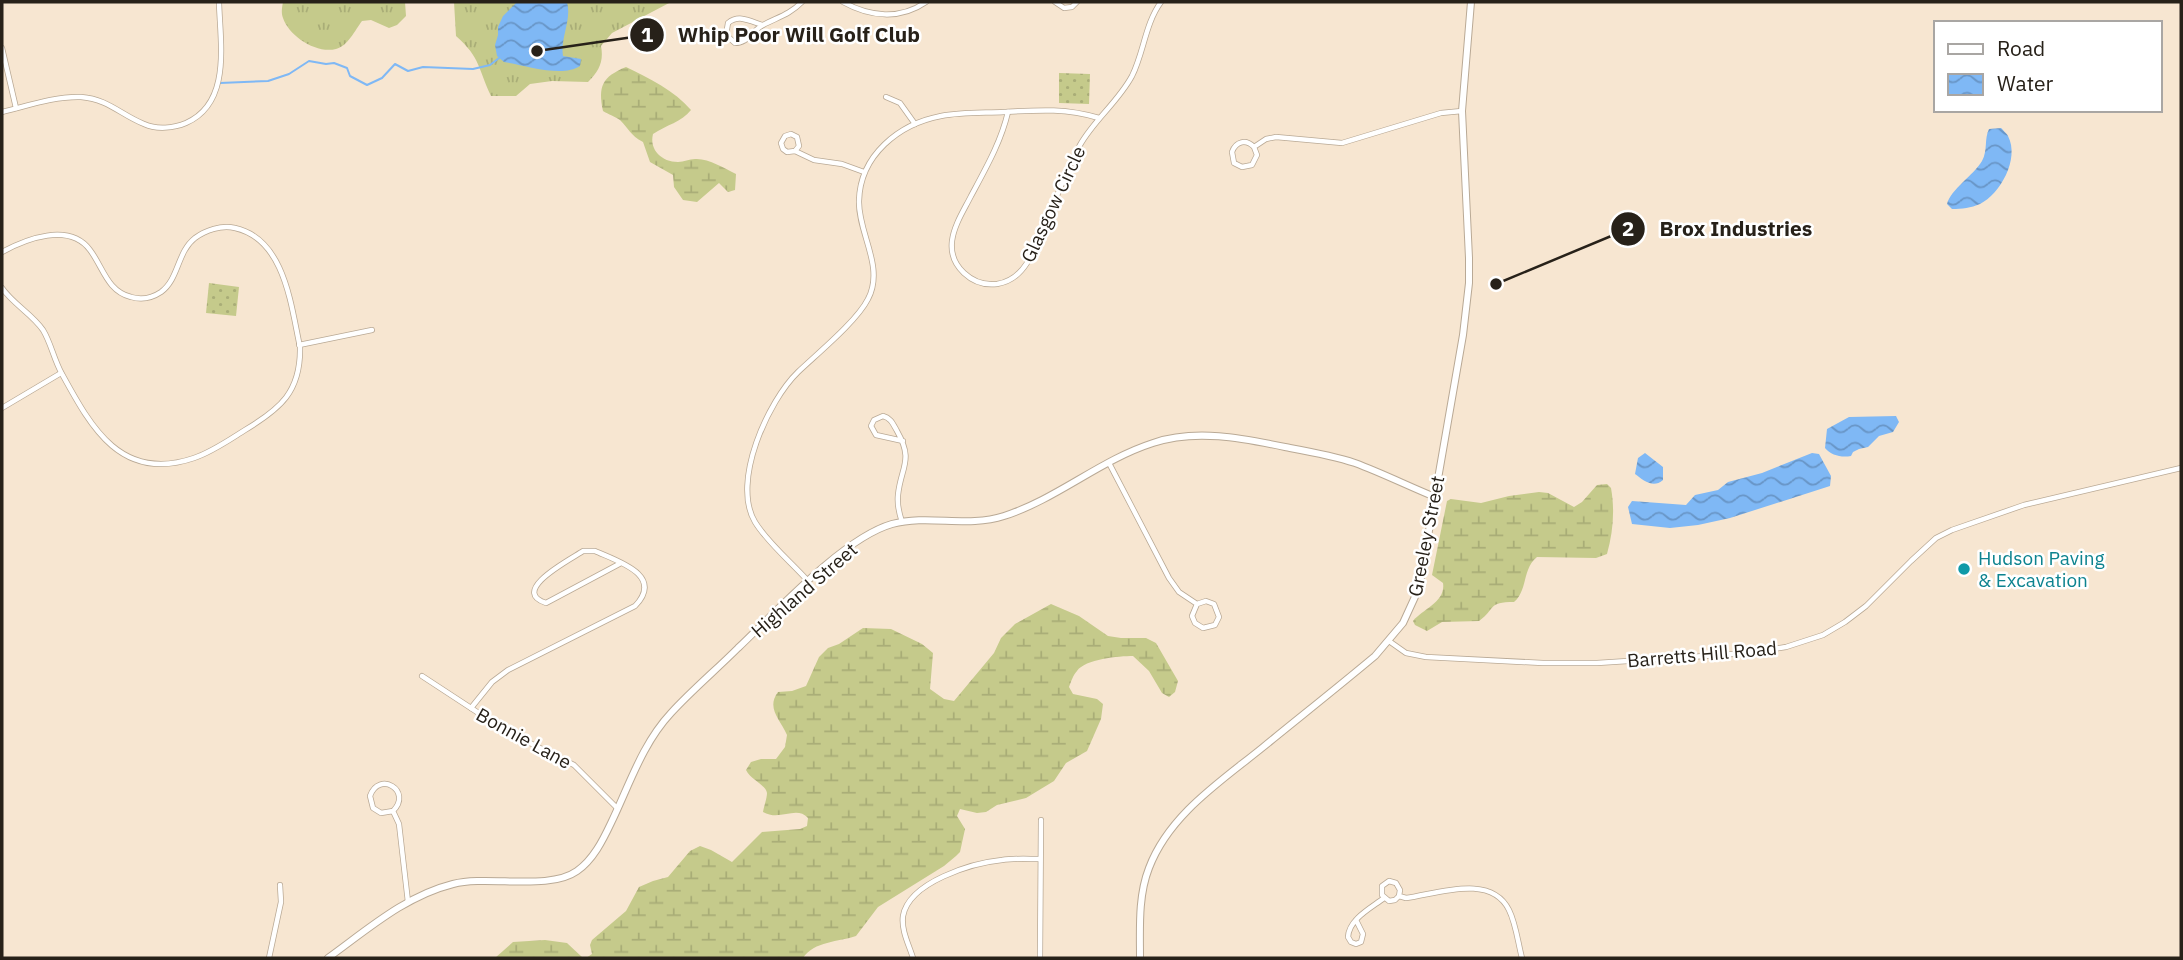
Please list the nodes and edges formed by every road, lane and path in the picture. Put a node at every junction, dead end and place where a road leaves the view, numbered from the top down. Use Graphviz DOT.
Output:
graph roads {
  1 [pos="219,2"];
  2 [pos="802,2"];
  3 [pos="843,2"];
  4 [pos="926,2"];
  5 [pos="1055,2"];
  6 [pos="1077,2"];
  7 [pos="1161,2"];
  8 [pos="1471,2"];
  9 [pos="762,25"];
  10 [pos="2,48"];
  11 [pos="886,97"];
  12 [pos="16,108"];
  13 [pos="1462,111"];
  14 [pos="2,112"];
  15 [pos="1008,112"];
  16 [pos="1099,118"];
  17 [pos="915,124"];
  18 [pos="1254,146"];
  19 [pos="795,151"];
  20 [pos="864,172"];
  21 [pos="2,252"];
  22 [pos="2,288"];
  23 [pos="372,330"];
  24 [pos="299,345"];
  25 [pos="61,373"];
  26 [pos="2,408"];
  27 [pos="903,441"];
  28 [pos="1109,463"];
  29 [pos="2181,468"];
  30 [pos="1434,497"];
  31 [pos="902,522"];
  32 [pos="621,563"];
  33 [pos="808,581"];
  34 [pos="1197,604"];
  35 [pos="1389,641"];
  36 [pos="422,676"];
  37 [pos="471,708"];
  38 [pos="618,809"];
  39 [pos="393,811"];
  40 [pos="1041,820"];
  41 [pos="1040,859"];
  42 [pos="280,885"];
  43 [pos="1399,896"];
  44 [pos="1384,898"];
  45 [pos="408,902"];
  46 [pos="1356,920"];
  47 [pos="269,958"];
  48 [pos="328,958"];
  49 [pos="913,958"];
  50 [pos="1040,958"];
  51 [pos="1140,958"];
  52 [pos="1522,958"];
  1 -- 12 [label="street"];
  2 -- 9 [label="street"];
  3 -- 4 [label="street"];
  5 -- 6 [label="street"];
  7 -- 16 [label="street, Glasgow Circle"];
  8 -- 13 [label="street, Greeley Street"];
  9 -- 9 [label="street"];
  10 -- 12 [label="street"];
  11 -- 17 [label="street"];
  12 -- 14 [label="street"];
  13 -- 18 [label="street"];
  13 -- 30 [label="street, Greeley Street"];
  15 -- 16 [label="street"];
  15 -- 16 [label="street, Glasgow Circle"];
  15 -- 17 [label="street"];
  17 -- 20 [label="street"];
  18 -- 18 [label="street"];
  19 -- 19 [label="street"];
  19 -- 20 [label="street"];
  20 -- 33 [label="street"];
  21 -- 24 [label="street"];
  22 -- 25 [label="street"];
  23 -- 24 [label="street"];
  24 -- 25 [label="street"];
  25 -- 26 [label="street"];
  27 -- 27 [label="street"];
  27 -- 31 [label="street"];
  28 -- 30 [label="street, Highland Street"];
  28 -- 31 [label="street, Highland Street"];
  28 -- 34 [label="street"];
  29 -- 35 [label="street, Barretts Hill Road"];
  30 -- 35 [label="street, Greeley Street"];
  31 -- 33 [label="street, Highland Street"];
  32 -- 32 [label="street"];
  32 -- 37 [label="street"];
  33 -- 38 [label="street, Highland Street"];
  34 -- 34 [label="street"];
  35 -- 51 [label="street, Greeley Street"];
  36 -- 37 [label="street, Bonnie Lane"];
  37 -- 38 [label="street, Bonnie Lane"];
  38 -- 45 [label="street, Highland Street"];
  39 -- 39 [label="street"];
  39 -- 45 [label="street"];
  40 -- 41 [label="street"];
  41 -- 49 [label="street"];
  41 -- 50 [label="street"];
  42 -- 47 [label="street"];
  43 -- 44 [label="street"];
  43 -- 44 [label="street"];
  43 -- 52 [label="street"];
  44 -- 46 [label="street"];
  45 -- 48 [label="street, Highland Street"];
  46 -- 46 [label="street"];
}
